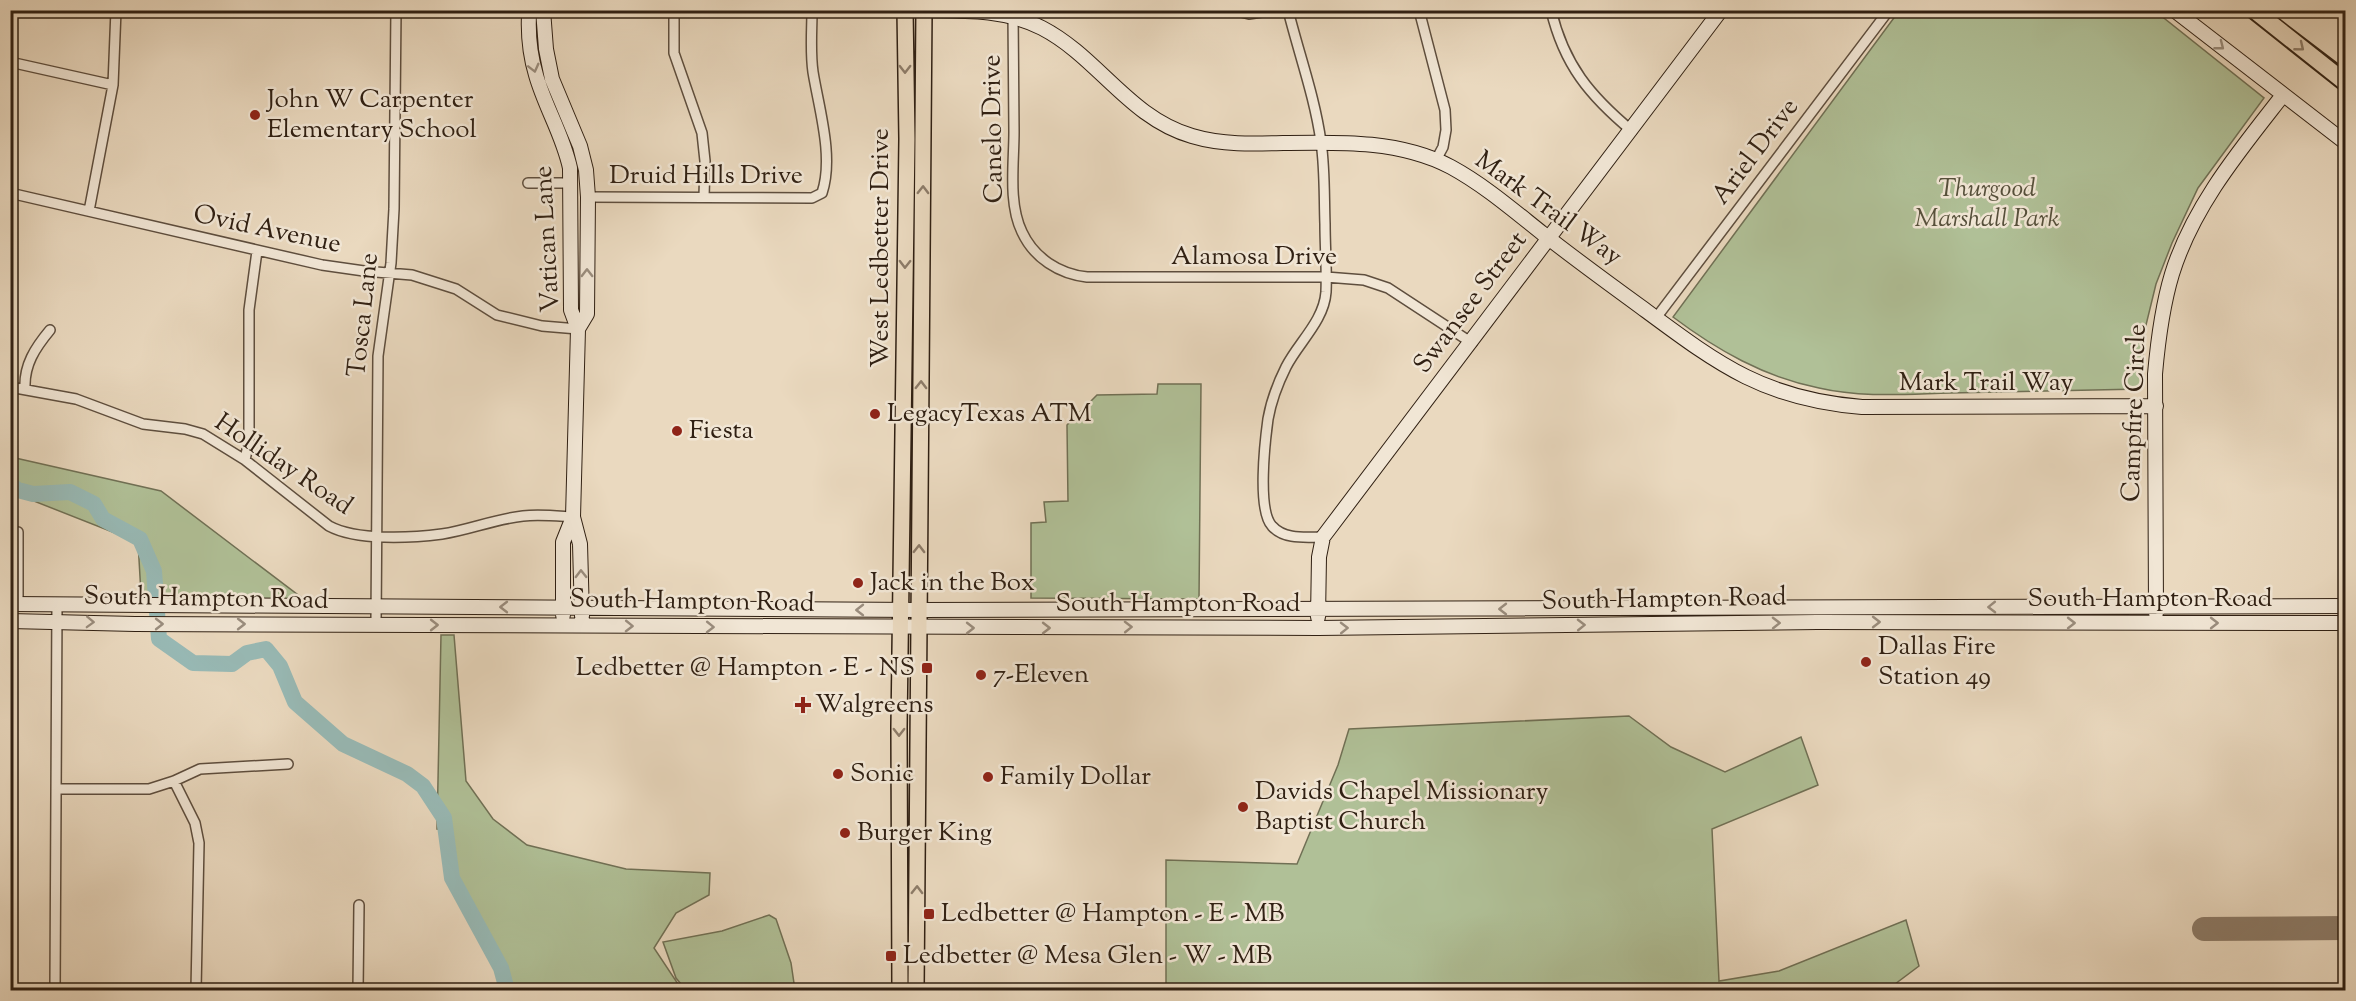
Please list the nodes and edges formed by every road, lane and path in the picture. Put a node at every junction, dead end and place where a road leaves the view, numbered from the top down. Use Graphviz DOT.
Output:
graph roads {
  1 [pos="116,10"];
  2 [pos="396,10"];
  3 [pos="532,10"];
  4 [pos="543,10"];
  5 [pos="674,10"];
  6 [pos="812,10"];
  7 [pos="905,10"];
  8 [pos="910,10"];
  9 [pos="1234,10"];
  10 [pos="1275,10"];
  11 [pos="1288,10"];
  12 [pos="1419,10"];
  13 [pos="1551,10"];
  14 [pos="1888,10"];
  15 [pos="2174,10"];
  16 [pos="2254,10"];
  17 [pos="2282,10"];
  18 [pos="2308,10"];
  19 [pos="2324,10"];
  20 [pos="924,11"];
  21 [pos="1716,13"];
  22 [pos="1013,14"];
  23 [pos="2346,22"];
  24 [pos="2346,40"];
  25 [pos="2346,58"];
  26 [pos="10,62"];
  27 [pos="2346,83"];
  28 [pos="113,85"];
  29 [pos="2283,95"];
  30 [pos="1632,131"];
  31 [pos="1321,142"];
  32 [pos="2346,143"];
  33 [pos="1436,160"];
  34 [pos="528,183"];
  35 [pos="571,183"];
  36 [pos="10,193"];
  37 [pos="588,196"];
  38 [pos="705,196"];
  39 [pos="89,211"];
  40 [pos="1550,239"];
  41 [pos="1028,244"];
  42 [pos="257,251"];
  43 [pos="390,273"];
  44 [pos="1326,277"];
  45 [pos="1656,318"];
  46 [pos="578,329"];
  47 [pos="50,330"];
  48 [pos="1472,343"];
  49 [pos="10,387"];
  50 [pos="25,388"];
  51 [pos="2156,406"];
  52 [pos="245,460"];
  53 [pos="901,462"];
  54 [pos="920,465"];
  55 [pos="573,517"];
  56 [pos="18,532"];
  57 [pos="376,537"];
  58 [pos="1323,537"];
  59 [pos="57,603"];
  60 [pos="14,604"];
  61 [pos="2156,605"];
  62 [pos="376,606"];
  63 [pos="2346,606"];
  64 [pos="563,608"];
  65 [pos="581,608"];
  66 [pos="652,608"];
  67 [pos="1185,609"];
  68 [pos="1318,609"];
  69 [pos="1447,609"];
  70 [pos="900,610"];
  71 [pos="918,610"];
  72 [pos="1817,615"];
  73 [pos="14,621"];
  74 [pos="56,621"];
  75 [pos="2346,622"];
  76 [pos="2156,623"];
  77 [pos="376,624"];
  78 [pos="563,625"];
  79 [pos="582,625"];
  80 [pos="651,627"];
  81 [pos="1182,627"];
  82 [pos="1446,627"];
  83 [pos="899,628"];
  84 [pos="918,628"];
  85 [pos="1318,628"];
  86 [pos="288,764"];
  87 [pos="174,781"];
  88 [pos="56,789"];
  89 [pos="898,812"];
  90 [pos="918,812"];
  91 [pos="358,905"];
  92 [pos="900,941"];
  93 [pos="55,990"];
  94 [pos="196,990"];
  95 [pos="358,990"];
  96 [pos="900,990"];
  97 [pos="906,990"];
  98 [pos="916,990"];
  1 -- 28 [label="street"];
  2 -- 43 [label="street, Tosca Lane"];
  3 -- 35 [label="main road, Vatican Lane, one-way"];
  4 -- 37 [label="main road, Vatican Lane"];
  5 -- 38 [label="street"];
  6 -- 38 [label="street, Druid Hills Drive"];
  7 -- 53 [label="main road, West Ledbetter Drive, one-way"];
  8 -- 20 [label="main road, Mark Trail Way"];
  9 -- 10 [label="street"];
  11 -- 31 [label="street"];
  12 -- 33 [label="street"];
  13 -- 30 [label="street"];
  14 -- 45 [label="street, Ariel Drive"];
  15 -- 29 [label="main road, one-way"];
  16 -- 27 [label="highway, one-way"];
  17 -- 25 [label="highway"];
  18 -- 24 [label="highway"];
  19 -- 23 [label="highway"];
  20 -- 22 [label="main road, Mark Trail Way"];
  54 -- 20 [label="main road, West Ledbetter Drive, one-way"];
  21 -- 30 [label="main road, Swansee Street"];
  22 -- 31 [label="main road, Mark Trail Way"];
  22 -- 41 [label="street, Canelo Drive"];
  26 -- 28 [label="street"];
  28 -- 39 [label="street"];
  29 -- 32 [label="main road"];
  29 -- 51 [label="main road, Campfire Circle"];
  30 -- 40 [label="main road, Swansee Street"];
  31 -- 33 [label="main road, Mark Trail Way"];
  31 -- 44 [label="street"];
  33 -- 40 [label="main road, Mark Trail Way"];
  34 -- 35 [label="street"];
  35 -- 37 [label="main road"];
  35 -- 46 [label="main road, Vatican Lane"];
  36 -- 39 [label="street, Ovid Avenue"];
  37 -- 38 [label="street, Druid Hills Drive"];
  46 -- 37 [label="main road, Vatican Lane, one-way"];
  39 -- 42 [label="street, Ovid Avenue"];
  40 -- 45 [label="main road, Mark Trail Way"];
  40 -- 48 [label="main road, Swansee Street"];
  41 -- 44 [label="street, Alamosa Drive"];
  42 -- 43 [label="street, Ovid Avenue"];
  42 -- 52 [label="street"];
  43 -- 46 [label="street, Ovid Avenue"];
  43 -- 57 [label="street, Tosca Lane"];
  44 -- 48 [label="street, Alamosa Drive"];
  44 -- 58 [label="street"];
  45 -- 51 [label="main road, Mark Trail Way"];
  46 -- 55 [label="main road, Vatican Lane"];
  47 -- 50 [label="street"];
  48 -- 58 [label="main road, Swansee Street"];
  49 -- 50 [label="street, Holliday Road"];
  50 -- 52 [label="street, Holliday Road"];
  51 -- 61 [label="main road, Campfire Circle"];
  52 -- 57 [label="street, Holliday Road"];
  53 -- 54 [label="main road"];
  53 -- 70 [label="main road, West Ledbetter Drive"];
  71 -- 54 [label="main road, West Ledbetter Drive, one-way"];
  55 -- 57 [label="street, Holliday Road"];
  55 -- 64 [label="main road, Vatican Lane"];
  65 -- 55 [label="main road, Vatican Lane, one-way"];
  56 -- 60 [label="street"];
  57 -- 62 [label="street, Tosca Lane"];
  58 -- 68 [label="main road, Swansee Street"];
  59 -- 60 [label="main road, South Hampton Road"];
  59 -- 62 [label="main road, South Hampton Road"];
  59 -- 74 [label="street"];
  60 -- 73 [label="main road"];
  61 -- 63 [label="main road, South Hampton Road"];
  61 -- 72 [label="main road, South Hampton Road, one-way"];
  61 -- 76 [label="main road, Campfire Circle"];
  64 -- 62 [label="main road, South Hampton Road, one-way"];
  62 -- 77 [label="street, Tosca Lane"];
  64 -- 65 [label="main road, South Hampton Road"];
  64 -- 78 [label="main road, Vatican Lane"];
  65 -- 66 [label="main road, South Hampton Road"];
  65 -- 79 [label="main road, Vatican Lane"];
  70 -- 66 [label="main road, South Hampton Road, one-way"];
  66 -- 80 [label="main road"];
  67 -- 68 [label="main road, South Hampton Road"];
  67 -- 71 [label="main road, South Hampton Road"];
  67 -- 81 [label="main road"];
  68 -- 69 [label="main road, South Hampton Road"];
  68 -- 85 [label="main road, Swansee Street"];
  72 -- 69 [label="main road, South Hampton Road, one-way"];
  69 -- 82 [label="main road"];
  70 -- 71 [label="main road, South Hampton Road"];
  70 -- 83 [label="main road, West Ledbetter Drive"];
  71 -- 84 [label="main road, West Ledbetter Drive"];
  72 -- 76 [label="main road, South Hampton Road, one-way"];
  82 -- 72 [label="main road, South Hampton Road, one-way"];
  73 -- 74 [label="main road, South Hampton Road"];
  74 -- 77 [label="main road, South Hampton Road, one-way"];
  74 -- 88 [label="street"];
  76 -- 75 [label="main road, South Hampton Road, one-way"];
  77 -- 78 [label="main road, South Hampton Road, one-way"];
  78 -- 79 [label="main road, South Hampton Road"];
  79 -- 80 [label="main road, South Hampton Road, one-way"];
  80 -- 83 [label="main road, South Hampton Road, one-way"];
  84 -- 81 [label="main road, South Hampton Road, one-way"];
  81 -- 85 [label="main road, South Hampton Road"];
  85 -- 82 [label="main road, South Hampton Road, one-way"];
  83 -- 84 [label="main road, South Hampton Road"];
  83 -- 89 [label="main road, West Ledbetter Drive, one-way"];
  84 -- 90 [label="main road, West Ledbetter Drive"];
  86 -- 87 [label="street"];
  87 -- 88 [label="street"];
  87 -- 94 [label="street"];
  88 -- 93 [label="street"];
  89 -- 90 [label="main road"];
  89 -- 92 [label="main road, West Ledbetter Drive"];
  98 -- 90 [label="main road, West Ledbetter Drive, one-way"];
  91 -- 95 [label="street"];
  92 -- 96 [label="main road, West Ledbetter Drive"];
  92 -- 97 [label="main road"];
}
